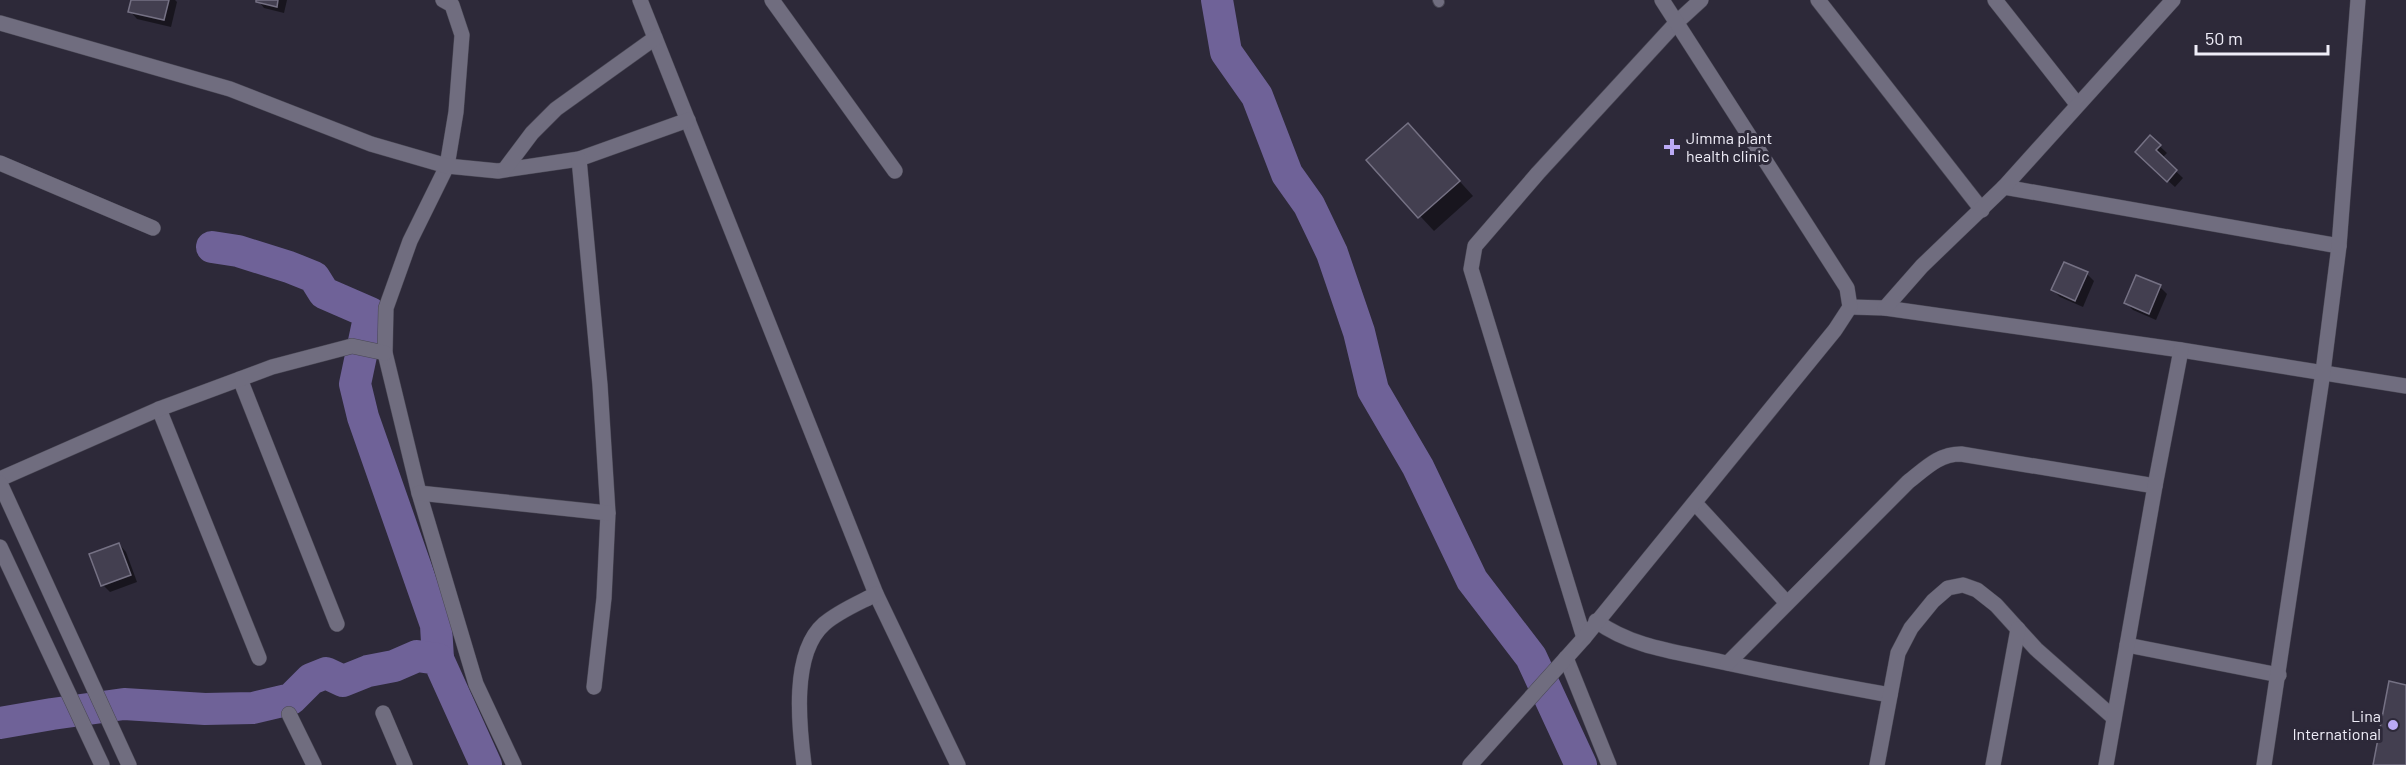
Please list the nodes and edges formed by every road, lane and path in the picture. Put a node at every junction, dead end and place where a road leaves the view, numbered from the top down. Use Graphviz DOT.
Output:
graph roads {
  1 [pos="443,0"];
  2 [pos="640,0"];
  3 [pos="772,0"];
  4 [pos="1662,0"];
  5 [pos="1701,0"];
  6 [pos="1818,0"];
  7 [pos="1995,0"];
  8 [pos="2173,0"];
  9 [pos="2358,0"];
  10 [pos="1677,22"];
  11 [pos="0,23"];
  12 [pos="655,38"];
  13 [pos="2077,104"];
  14 [pos="688,120"];
  15 [pos="579,159"];
  16 [pos="0,163"];
  17 [pos="447,166"];
  18 [pos="505,169"];
  19 [pos="895,171"];
  20 [pos="2004,187"];
  21 [pos="1982,210"];
  22 [pos="153,228"];
  23 [pos="2339,246"];
  24 [pos="1850,307"];
  25 [pos="1885,308"];
  26 [pos="2181,350"];
  27 [pos="385,353"];
  28 [pos="2323,372"];
  29 [pos="240,379"];
  30 [pos="2406,386"];
  31 [pos="159,408"];
  32 [pos="0,481"];
  33 [pos="2155,486"];
  34 [pos="419,493"];
  35 [pos="1695,503"];
  36 [pos="608,513"];
  37 [pos="0,547"];
  38 [pos="6,578"];
  39 [pos="876,594"];
  40 [pos="1787,603"];
  41 [pos="1596,621"];
  42 [pos="337,624"];
  43 [pos="2018,629"];
  44 [pos="1584,638"];
  45 [pos="2127,645"];
  46 [pos="259,658"];
  47 [pos="1566,658"];
  48 [pos="1728,663"];
  49 [pos="2279,675"];
  50 [pos="594,687"];
  51 [pos="1890,695"];
  52 [pos="384,713"];
  53 [pos="289,714"];
  54 [pos="2114,718"];
  55 [pos="102,765"];
  56 [pos="129,765"];
  57 [pos="314,765"];
  58 [pos="405,765"];
  59 [pos="514,765"];
  60 [pos="804,765"];
  61 [pos="958,765"];
  62 [pos="1470,765"];
  63 [pos="1609,765"];
  64 [pos="1878,765"];
  65 [pos="1993,765"];
  66 [pos="2106,765"];
  67 [pos="2264,765"];
  1 -- 17 [label="street"];
  2 -- 12 [label="street"];
  3 -- 19 [label="street"];
  4 -- 10 [label="street"];
  5 -- 10 [label="street"];
  6 -- 21 [label="street"];
  7 -- 13 [label="street"];
  8 -- 13 [label="street"];
  9 -- 23 [label="street"];
  10 -- 24 [label="street"];
  10 -- 44 [label="street"];
  11 -- 17 [label="street"];
  12 -- 14 [label="street"];
  12 -- 18 [label="street"];
  13 -- 20 [label="street"];
  14 -- 15 [label="street"];
  14 -- 39 [label="street"];
  15 -- 18 [label="street"];
  15 -- 36 [label="street"];
  16 -- 22 [label="street"];
  17 -- 18 [label="street"];
  17 -- 27 [label="street"];
  20 -- 21 [label="street"];
  20 -- 23 [label="street"];
  21 -- 25 [label="street"];
  23 -- 28 [label="street"];
  24 -- 25 [label="street"];
  24 -- 35 [label="street"];
  25 -- 26 [label="street"];
  26 -- 28 [label="street"];
  26 -- 33 [label="street"];
  27 -- 29 [label="street"];
  27 -- 34 [label="street"];
  28 -- 30 [label="street"];
  28 -- 49 [label="street"];
  29 -- 31 [label="street"];
  29 -- 42 [label="street"];
  31 -- 32 [label="street"];
  31 -- 46 [label="street"];
  32 -- 56 [label="street"];
  33 -- 40 [label="street"];
  33 -- 45 [label="street"];
  34 -- 36 [label="street"];
  34 -- 59 [label="street"];
  35 -- 40 [label="street"];
  35 -- 41 [label="street"];
  36 -- 50 [label="street"];
  37 -- 38 [label="street"];
  38 -- 55 [label="street"];
  39 -- 60 [label="street"];
  39 -- 61 [label="street"];
  40 -- 48 [label="street"];
  41 -- 44 [label="street"];
  41 -- 48 [label="street"];
  43 -- 51 [label="street"];
  43 -- 54 [label="street"];
  43 -- 65 [label="street"];
  44 -- 47 [label="street"];
  45 -- 49 [label="street"];
  45 -- 54 [label="street"];
  47 -- 62 [label="street"];
  47 -- 63 [label="street"];
  48 -- 51 [label="street"];
  49 -- 67 [label="street"];
  51 -- 64 [label="street"];
  52 -- 58 [label="street"];
  53 -- 57 [label="street"];
  54 -- 66 [label="street"];
}
